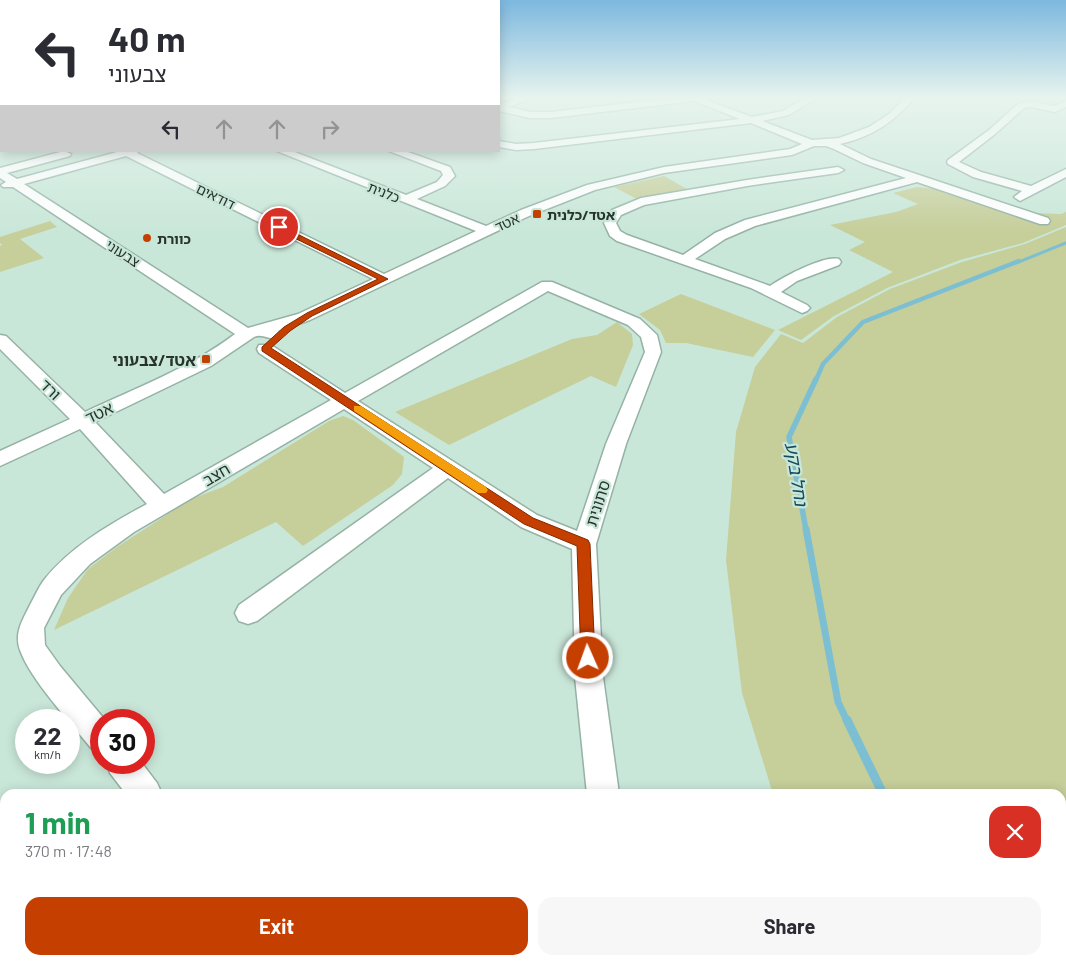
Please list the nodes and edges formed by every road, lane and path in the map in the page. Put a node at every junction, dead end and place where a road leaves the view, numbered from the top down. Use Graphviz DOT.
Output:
graph roads {
  1 [pos="568,142"];
  2 [pos="801,142"];
  3 [pos="846,142"];
  4 [pos="846,142"];
  5 [pos="979,142"];
  6 [pos="500,144"];
  7 [pos="808,145"];
  8 [pos="831,149"];
  9 [pos="75,152"];
  10 [pos="131,152"];
  11 [pos="285,152"];
  12 [pos="397,152"];
  13 [pos="775,155"];
  14 [pos="838,170"];
  15 [pos="0,172"];
  16 [pos="1066,172"];
  17 [pos="800,175"];
  18 [pos="918,178"];
  19 [pos="16,183"];
  20 [pos="0,187"];
  21 [pos="1032,190"];
  22 [pos="847,196"];
  23 [pos="406,200"];
  24 [pos="1002,207"];
  25 [pos="1044,221"];
  26 [pos="487,231"];
  27 [pos="684,260"];
  28 [pos="834,262"];
  29 [pos="384,279"];
  30 [pos="547,285"];
  31 [pos="772,292"];
  32 [pos="802,308"];
  33 [pos="0,340"];
  34 [pos="255,341"];
  35 [pos="345,401"];
  36 [pos="82,420"];
  37 [pos="0,459"];
  38 [pos="448,468"];
  39 [pos="162,506"];
  40 [pos="584,544"];
  41 [pos="248,612"];
  42 [pos="90,724"];
  43 [pos="130,774"];
  44 [pos="142,789"];
  45 [pos="602,789"];
  1 -- 6 [label="street"];
  2 -- 7 [label="street"];
  3 -- 8 [label="street, אטד"];
  4 -- 8 [label="street, אטד"];
  5 -- 21 [label="street"];
  7 -- 8 [label="street"];
  7 -- 13 [label="street, אטד"];
  8 -- 13 [label="street, אטד"];
  8 -- 18 [label="street"];
  9 -- 15 [label="street"];
  10 -- 19 [label="street"];
  10 -- 29 [label="street, דודאים"];
  11 -- 23 [label="street, כלנית"];
  12 -- 23 [label="street"];
  13 -- 26 [label="street, אטד"];
  14 -- 17 [label="street"];
  15 -- 19 [label="street, צבעוני"];
  16 -- 21 [label="street"];
  17 -- 22 [label="street"];
  17 -- 27 [label="street"];
  18 -- 22 [label="street"];
  18 -- 24 [label="street"];
  19 -- 20 [label="street"];
  19 -- 34 [label="street, צבעוני"];
  21 -- 24 [label="street"];
  22 -- 27 [label="street"];
  23 -- 26 [label="street, כלנית"];
  24 -- 25 [label="street"];
  26 -- 29 [label="street, אטד"];
  27 -- 31 [label="street"];
  28 -- 31 [label="street"];
  29 -- 34 [label="street, אטד"];
  30 -- 35 [label="street, חצב"];
  30 -- 40 [label="street, סתונית"];
  31 -- 32 [label="street"];
  33 -- 36 [label="street, ורד"];
  34 -- 35 [label="street, צבעוני"];
  34 -- 36 [label="street, אטד"];
  35 -- 38 [label="street, צבעוני"];
  35 -- 39 [label="street, חצב"];
  36 -- 37 [label="street, אטד"];
  36 -- 39 [label="street, ורד"];
  38 -- 40 [label="street, צבעוני"];
  38 -- 41 [label="street"];
  39 -- 42 [label="street, חצב"];
  40 -- 45 [label="street, סתונית"];
  43 -- 44 [label="street"];
}
